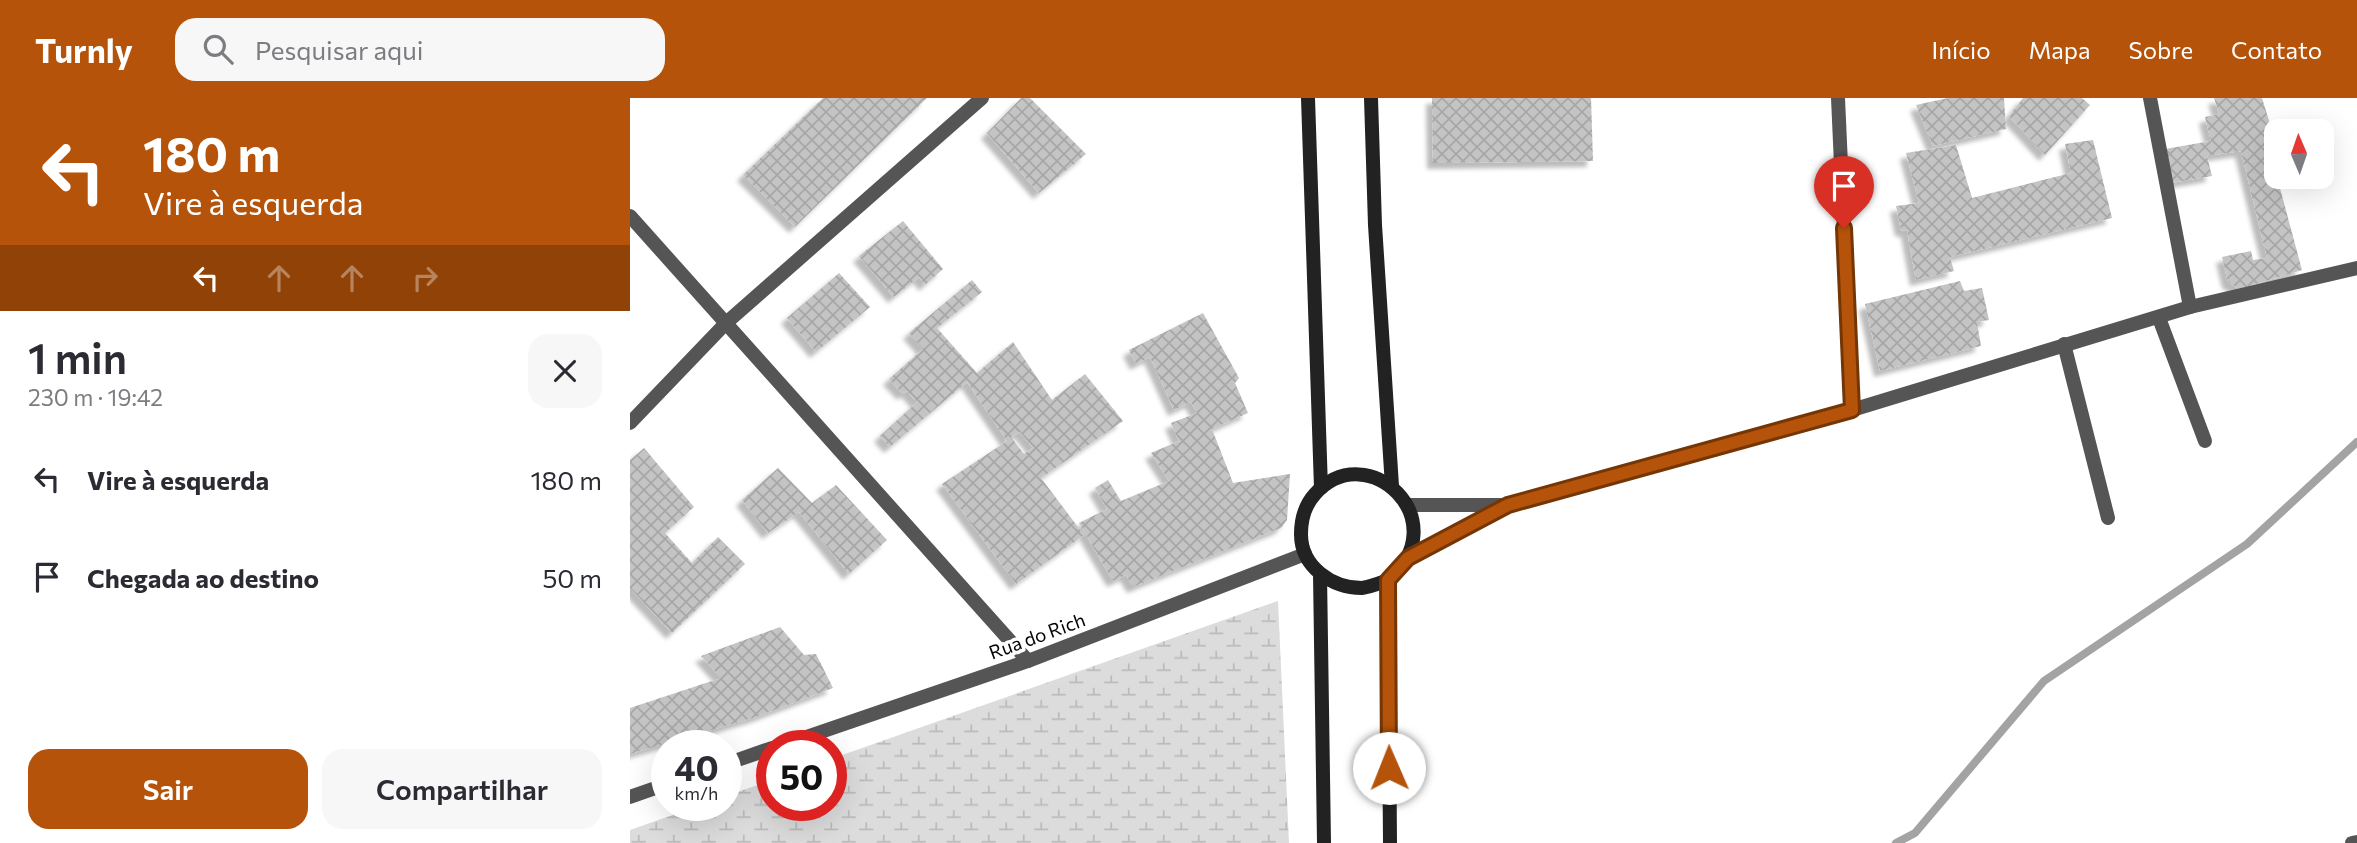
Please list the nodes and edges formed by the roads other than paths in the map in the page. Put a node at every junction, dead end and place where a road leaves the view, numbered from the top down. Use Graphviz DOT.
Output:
graph roads {
  1 [pos="982,98"];
  2 [pos="1308,98"];
  3 [pos="1371,98"];
  4 [pos="1838,98"];
  5 [pos="2150,98"];
  6 [pos="630,216"];
  7 [pos="2357,268"];
  8 [pos="2190,307"];
  9 [pos="2159,318"];
  10 [pos="726,323"];
  11 [pos="2064,344"];
  12 [pos="1852,410"];
  13 [pos="630,423"];
  14 [pos="2205,441"];
  15 [pos="1392,486"];
  16 [pos="1321,488"];
  17 [pos="1408,505"];
  18 [pos="1508,505"];
  19 [pos="2108,519"];
  20 [pos="1305,554"];
  21 [pos="1408,558"];
  22 [pos="1320,575"];
  23 [pos="1388,580"];
  24 [pos="1028,661"];
  25 [pos="827,730"];
  26 [pos="651,790"];
  27 [pos="630,797"];
  28 [pos="2357,842"];
  29 [pos="1324,843"];
  30 [pos="1390,843"];
  31 [pos="2352,843"];
  1 -- 10 [label="street"];
  2 -- 16 [label="main road"];
  3 -- 15 [label="main road"];
  4 -- 12 [label="street"];
  5 -- 8 [label="street"];
  6 -- 10 [label="street"];
  7 -- 8 [label="street"];
  8 -- 9 [label="street"];
  9 -- 11 [label="street"];
  9 -- 14 [label="street"];
  10 -- 13 [label="street"];
  10 -- 24 [label="street"];
  11 -- 12 [label="street"];
  11 -- 19 [label="street"];
  12 -- 18 [label="street"];
  15 -- 16 [label="main road"];
  15 -- 17 [label="main road"];
  16 -- 20 [label="main road"];
  17 -- 18 [label="street"];
  17 -- 21 [label="main road"];
  18 -- 21 [label="street"];
  20 -- 22 [label="main road"];
  20 -- 24 [label="street, Rua do Rich"];
  21 -- 23 [label="main road"];
  22 -- 23 [label="main road"];
  22 -- 29 [label="main road"];
  23 -- 30 [label="main road"];
  24 -- 25 [label="street, Rua do Rich"];
  26 -- 27 [label="street"];
  28 -- 31 [label="street"];
}
